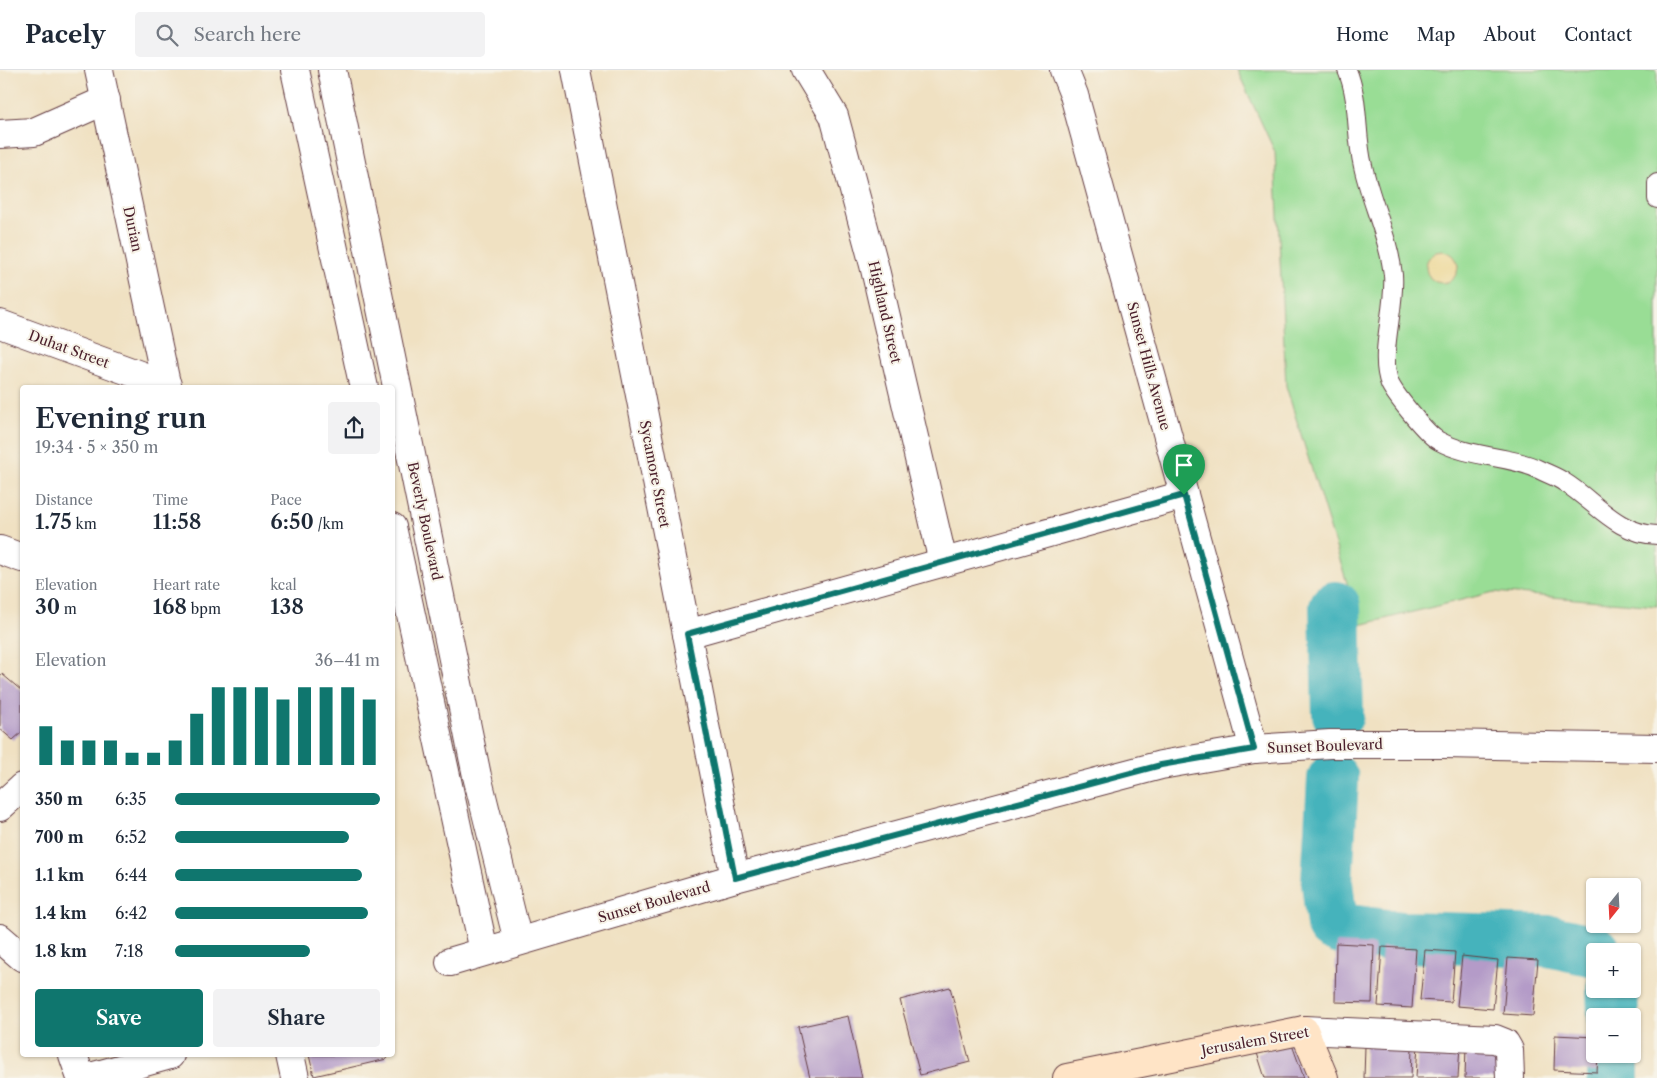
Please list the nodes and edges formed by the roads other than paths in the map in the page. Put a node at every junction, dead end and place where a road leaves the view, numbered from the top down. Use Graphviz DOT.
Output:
graph roads {
  1 [pos="99,70"];
  2 [pos="295,70"];
  3 [pos="332,70"];
  4 [pos="576,70"];
  5 [pos="806,70"];
  6 [pos="1064,70"];
  7 [pos="1347,70"];
  8 [pos="106,100"];
  9 [pos="0,134"];
  10 [pos="1657,183"];
  11 [pos="1657,199"];
  12 [pos="0,324"];
  13 [pos="164,385"];
  14 [pos="167,385"];
  15 [pos="363,385"];
  16 [pos="1184,495"];
  17 [pos="1657,535"];
  18 [pos="395,542"];
  19 [pos="0,550"];
  20 [pos="20,557"];
  21 [pos="943,562"];
  22 [pos="687,634"];
  23 [pos="1657,748"];
  24 [pos="1254,749"];
  25 [pos="20,789"];
  26 [pos="0,807"];
  27 [pos="735,878"];
  28 [pos="0,938"];
  29 [pos="518,941"];
  30 [pos="484,951"];
  31 [pos="20,955"];
  32 [pos="450,962"];
  33 [pos="1304,1030"];
  34 [pos="74,1057"];
  35 [pos="163,1057"];
  36 [pos="290,1057"];
  37 [pos="1149,1069"];
  38 [pos="81,1078"];
  39 [pos="87,1078"];
  40 [pos="295,1078"];
  41 [pos="1066,1078"];
  42 [pos="1324,1078"];
  43 [pos="1510,1078"];
  1 -- 8 [label="street, Durian"];
  2 -- 15 [label="street"];
  3 -- 29 [label="street, Beverly Boulevard"];
  4 -- 22 [label="street, Sycamore Street"];
  5 -- 21 [label="street, Highland Street"];
  6 -- 16 [label="street, Sunset Hills Avenue"];
  7 -- 17 [label="lane"];
  8 -- 9 [label="street"];
  8 -- 14 [label="street, Durian"];
  10 -- 11 [label="lane"];
  12 -- 13 [label="street, Duhat Street"];
  16 -- 21 [label="street"];
  16 -- 24 [label="street, Sunset Hills Avenue"];
  18 -- 30 [label="street"];
  19 -- 20 [label="street"];
  21 -- 22 [label="street"];
  22 -- 27 [label="street, Sycamore Street"];
  23 -- 24 [label="street, Sunset Boulevard"];
  24 -- 27 [label="street, Sunset Boulevard"];
  25 -- 26 [label="street"];
  27 -- 29 [label="street, Sunset Boulevard"];
  28 -- 31 [label="street"];
  29 -- 30 [label="street, Sunset Boulevard"];
  30 -- 32 [label="street, Sunset Boulevard"];
  33 -- 37 [label="street, Jerusalem Street"];
  33 -- 42 [label="street"];
  33 -- 43 [label="street, Jerusalem Street"];
  34 -- 38 [label="street"];
  35 -- 39 [label="street"];
  36 -- 40 [label="street"];
  37 -- 41 [label="street, Jerusalem Street"];
}
